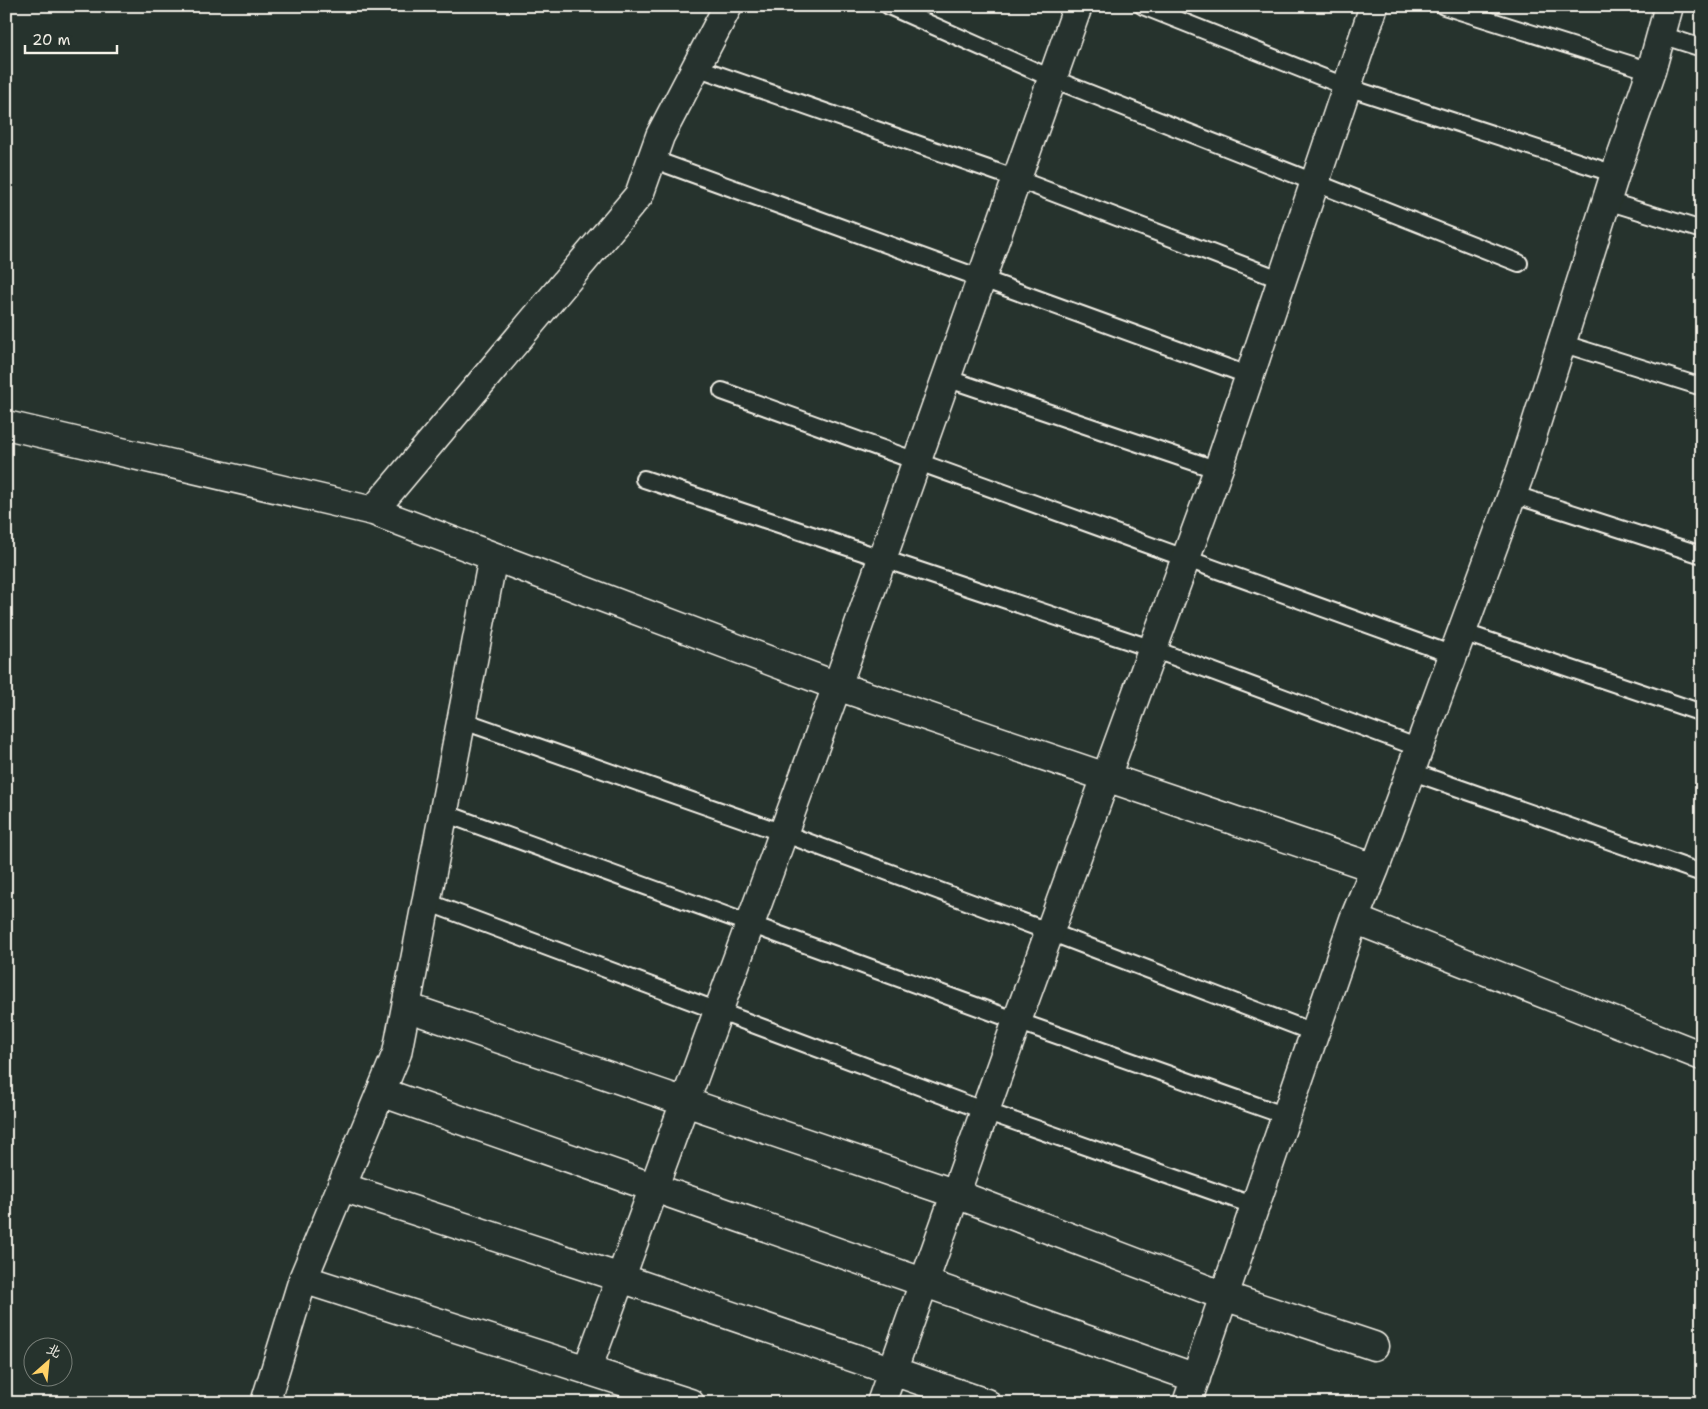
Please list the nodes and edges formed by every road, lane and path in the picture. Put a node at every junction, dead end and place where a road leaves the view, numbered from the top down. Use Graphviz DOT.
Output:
graph roads {
  1 [pos="728,6"];
  2 [pos="889,6"];
  3 [pos="1078,6"];
  4 [pos="1143,6"];
  5 [pos="1374,6"];
  6 [pos="1444,6"];
  7 [pos="1669,6"];
  8 [pos="1661,35"];
  9 [pos="1702,48"];
  10 [pos="696,67"];
  11 [pos="1651,71"];
  12 [pos="1053,78"];
  13 [pos="1347,87"];
  14 [pos="652,159"];
  15 [pos="1615,174"];
  16 [pos="1017,179"];
  17 [pos="1315,183"];
  18 [pos="1607,201"];
  19 [pos="1702,230"];
  20 [pos="1519,263"];
  21 [pos="982,278"];
  22 [pos="1282,280"];
  23 [pos="1561,343"];
  24 [pos="1250,376"];
  25 [pos="946,378"];
  26 [pos="1702,387"];
  27 [pos="722,391"];
  28 [pos="6,425"];
  29 [pos="916,462"];
  30 [pos="1218,470"];
  31 [pos="644,479"];
  32 [pos="1512,494"];
  33 [pos="373,511"];
  34 [pos="1702,555"];
  35 [pos="493,557"];
  36 [pos="882,559"];
  37 [pos="1186,559"];
  38 [pos="1457,643"];
  39 [pos="1153,649"];
  40 [pos="837,686"];
  41 [pos="1702,713"];
  42 [pos="462,720"];
  43 [pos="1415,759"];
  44 [pos="1106,777"];
  45 [pos="444,813"];
  46 [pos="783,833"];
  47 [pos="1375,868"];
  48 [pos="1702,873"];
  49 [pos="427,902"];
  50 [pos="1354,919"];
  51 [pos="750,924"];
  52 [pos="1050,932"];
  53 [pos="406,1007"];
  54 [pos="718,1012"];
  55 [pos="1017,1021"];
  56 [pos="1315,1034"];
  57 [pos="1702,1056"];
  58 [pos="381,1092"];
  59 [pos="685,1103"];
  60 [pos="985,1111"];
  61 [pos="1286,1116"];
  62 [pos="342,1187"];
  63 [pos="654,1188"];
  64 [pos="956,1194"];
  65 [pos="1255,1206"];
  66 [pos="621,1278"];
  67 [pos="303,1279"];
  68 [pos="924,1282"];
  69 [pos="1224,1296"];
  70 [pos="1374,1346"];
  71 [pos="587,1370"];
  72 [pos="892,1370"];
  73 [pos="1192,1390"];
  74 [pos="272,1401"];
  75 [pos="690,1403"];
  76 [pos="881,1403"];
  77 [pos="986,1403"];
  1 -- 10 [label="street"];
  2 -- 12 [label="lane"];
  3 -- 12 [label="street"];
  4 -- 13 [label="lane"];
  5 -- 13 [label="street"];
  6 -- 11 [label="lane"];
  7 -- 8 [label="street"];
  8 -- 9 [label="lane"];
  8 -- 11 [label="street"];
  10 -- 14 [label="street"];
  10 -- 16 [label="lane"];
  11 -- 15 [label="street"];
  12 -- 16 [label="street"];
  12 -- 17 [label="lane"];
  13 -- 15 [label="lane"];
  13 -- 17 [label="street"];
  14 -- 21 [label="lane"];
  14 -- 33 [label="street"];
  15 -- 18 [label="street"];
  16 -- 21 [label="street"];
  16 -- 22 [label="lane"];
  17 -- 20 [label="lane"];
  17 -- 22 [label="street"];
  18 -- 19 [label="lane"];
  18 -- 23 [label="street"];
  21 -- 24 [label="lane"];
  21 -- 25 [label="street"];
  22 -- 24 [label="street"];
  23 -- 26 [label="lane"];
  23 -- 32 [label="street"];
  24 -- 30 [label="street"];
  25 -- 29 [label="street"];
  25 -- 30 [label="lane"];
  27 -- 29 [label="lane"];
  28 -- 33 [label="street"];
  29 -- 36 [label="street"];
  29 -- 37 [label="lane"];
  30 -- 37 [label="street"];
  31 -- 36 [label="lane"];
  32 -- 34 [label="lane"];
  32 -- 38 [label="street"];
  33 -- 35 [label="street"];
  35 -- 40 [label="street"];
  35 -- 42 [label="street"];
  36 -- 39 [label="lane"];
  36 -- 40 [label="street"];
  37 -- 38 [label="lane"];
  37 -- 39 [label="street"];
  38 -- 41 [label="lane"];
  38 -- 43 [label="street"];
  39 -- 43 [label="lane"];
  39 -- 44 [label="street"];
  40 -- 44 [label="street"];
  40 -- 46 [label="street"];
  42 -- 45 [label="street"];
  42 -- 46 [label="lane"];
  43 -- 47 [label="street"];
  43 -- 48 [label="lane"];
  44 -- 47 [label="street"];
  44 -- 52 [label="street"];
  45 -- 49 [label="street"];
  45 -- 51 [label="lane"];
  46 -- 51 [label="street"];
  46 -- 52 [label="lane"];
  47 -- 50 [label="street"];
  49 -- 53 [label="street"];
  49 -- 54 [label="lane"];
  50 -- 56 [label="street"];
  50 -- 57 [label="street"];
  51 -- 54 [label="street"];
  51 -- 55 [label="lane"];
  52 -- 55 [label="street"];
  52 -- 56 [label="lane"];
  53 -- 58 [label="street"];
  53 -- 59 [label="street"];
  54 -- 59 [label="street"];
  54 -- 60 [label="lane"];
  55 -- 60 [label="street"];
  55 -- 61 [label="lane"];
  56 -- 61 [label="street"];
  58 -- 62 [label="street"];
  58 -- 63 [label="street"];
  59 -- 63 [label="street"];
  59 -- 64 [label="street"];
  60 -- 64 [label="street"];
  60 -- 65 [label="lane"];
  61 -- 65 [label="street"];
  62 -- 66 [label="street"];
  62 -- 67 [label="street"];
  63 -- 66 [label="street"];
  63 -- 68 [label="street"];
  64 -- 68 [label="street"];
  64 -- 69 [label="street"];
  65 -- 69 [label="street"];
  66 -- 71 [label="street"];
  66 -- 72 [label="street"];
  67 -- 71 [label="street"];
  67 -- 74 [label="street"];
  68 -- 72 [label="street"];
  68 -- 73 [label="street"];
  69 -- 70 [label="street"];
  69 -- 73 [label="street"];
  71 -- 75 [label="street"];
  72 -- 76 [label="street"];
  72 -- 77 [label="street"];
}
